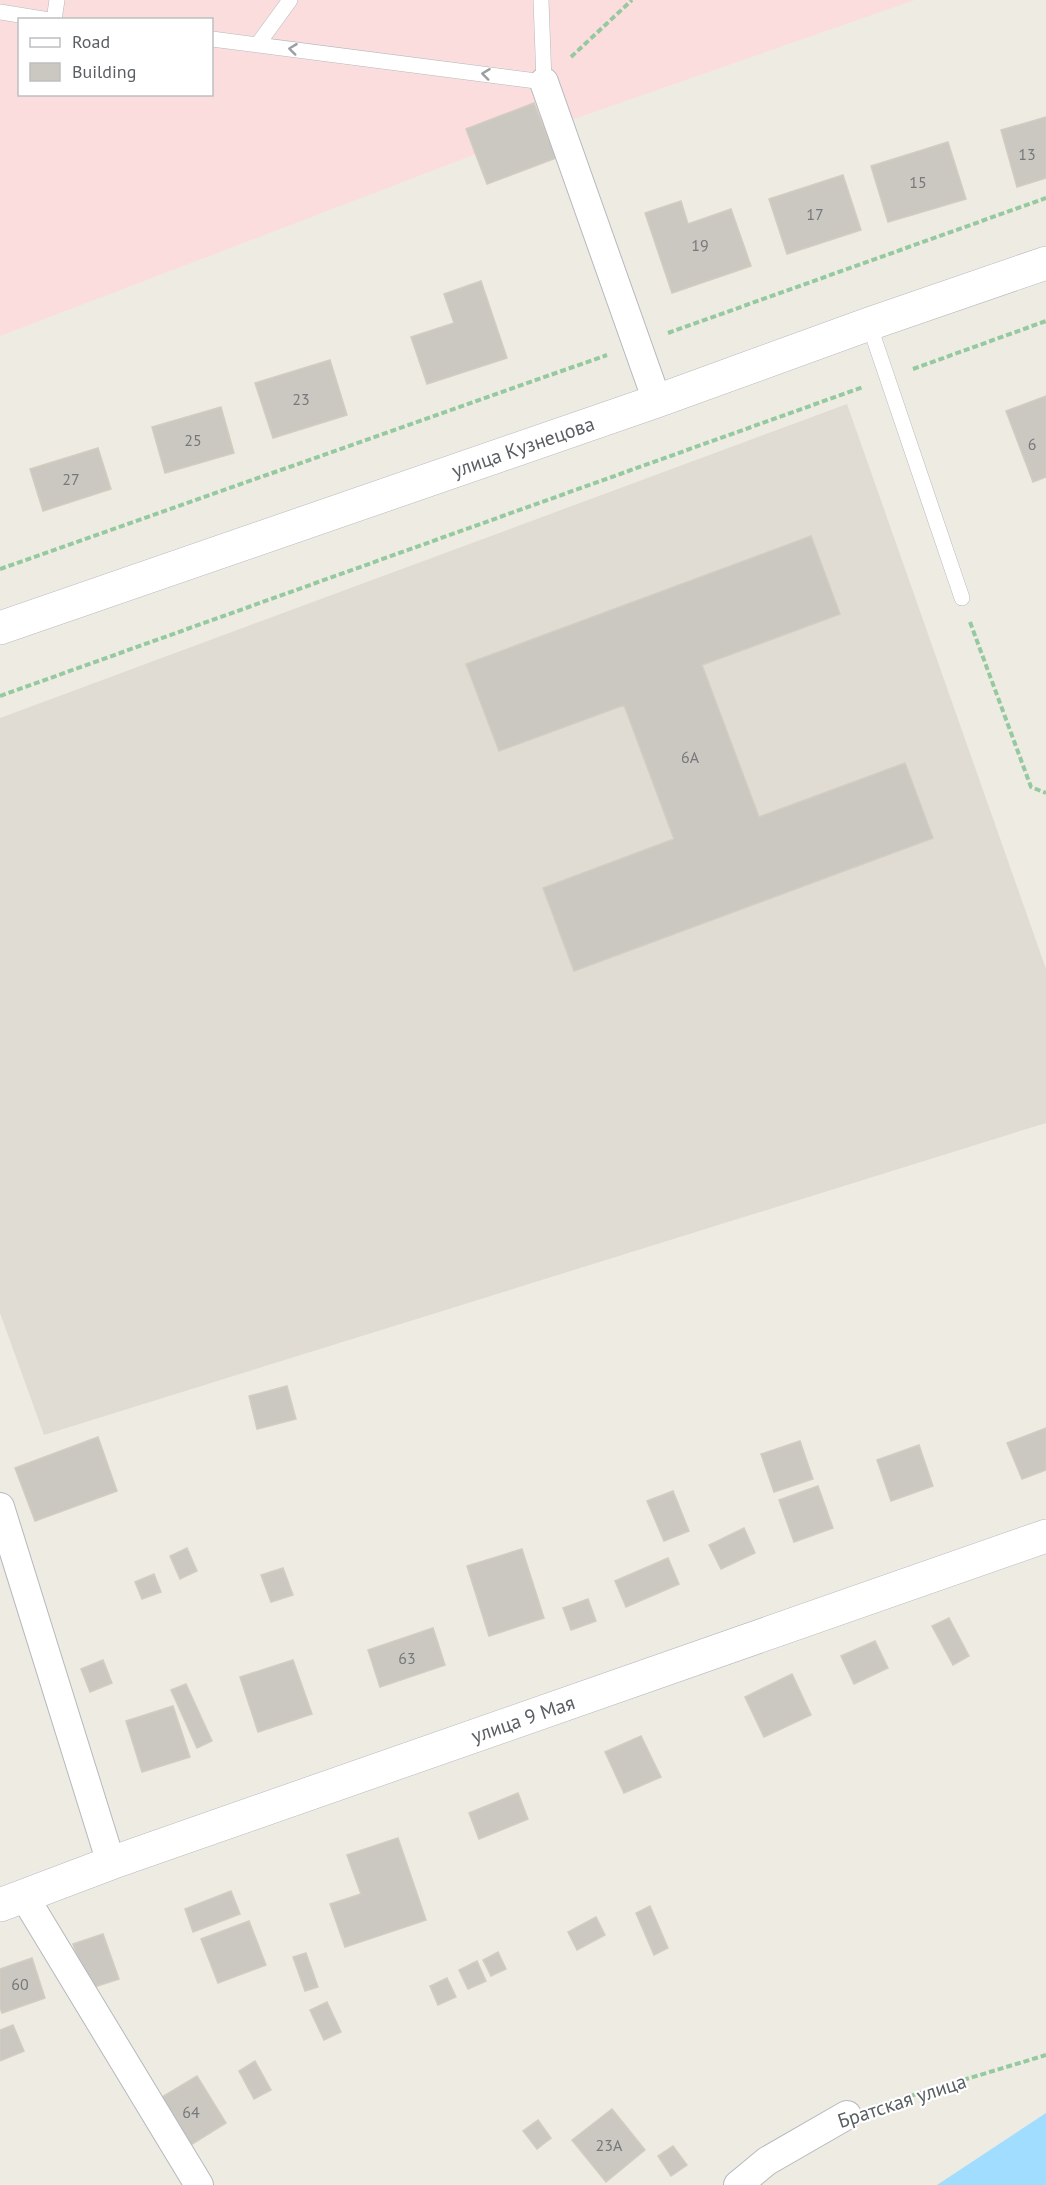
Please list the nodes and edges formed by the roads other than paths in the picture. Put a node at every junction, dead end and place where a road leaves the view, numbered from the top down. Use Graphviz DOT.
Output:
graph roads {
  1 [pos="57,0"];
  2 [pos="290,0"];
  3 [pos="541,0"];
  4 [pos="0,12"];
  5 [pos="37,18"];
  6 [pos="54,18"];
  7 [pos="213,39"];
  8 [pos="258,44"];
  9 [pos="544,82"];
  10 [pos="1046,263"];
  11 [pos="869,324"];
  12 [pos="657,400"];
  13 [pos="962,598"];
  14 [pos="0,628"];
  15 [pos="0,1507"];
  16 [pos="1046,1536"];
  17 [pos="111,1863"];
  18 [pos="12,1900"];
  19 [pos="847,2115"];
  20 [pos="199,2185"];
  21 [pos="738,2185"];
  1 -- 6 [label="lane"];
  2 -- 8 [label="lane"];
  3 -- 9 [label="lane"];
  4 -- 5 [label="lane"];
  7 -- 8 [label="lane"];
  9 -- 8 [label="lane, one-way"];
  9 -- 12 [label="street"];
  10 -- 11 [label="street, улица Кузнецова"];
  11 -- 12 [label="street, улица Кузнецова"];
  11 -- 13 [label="lane"];
  12 -- 14 [label="street, улица Кузнецова"];
  15 -- 17 [label="street"];
  16 -- 17 [label="street, улица 9 Мая"];
  17 -- 18 [label="street, улица 9 Мая"];
  18 -- 20 [label="street"];
  19 -- 21 [label="street, Братская улица"];
}
